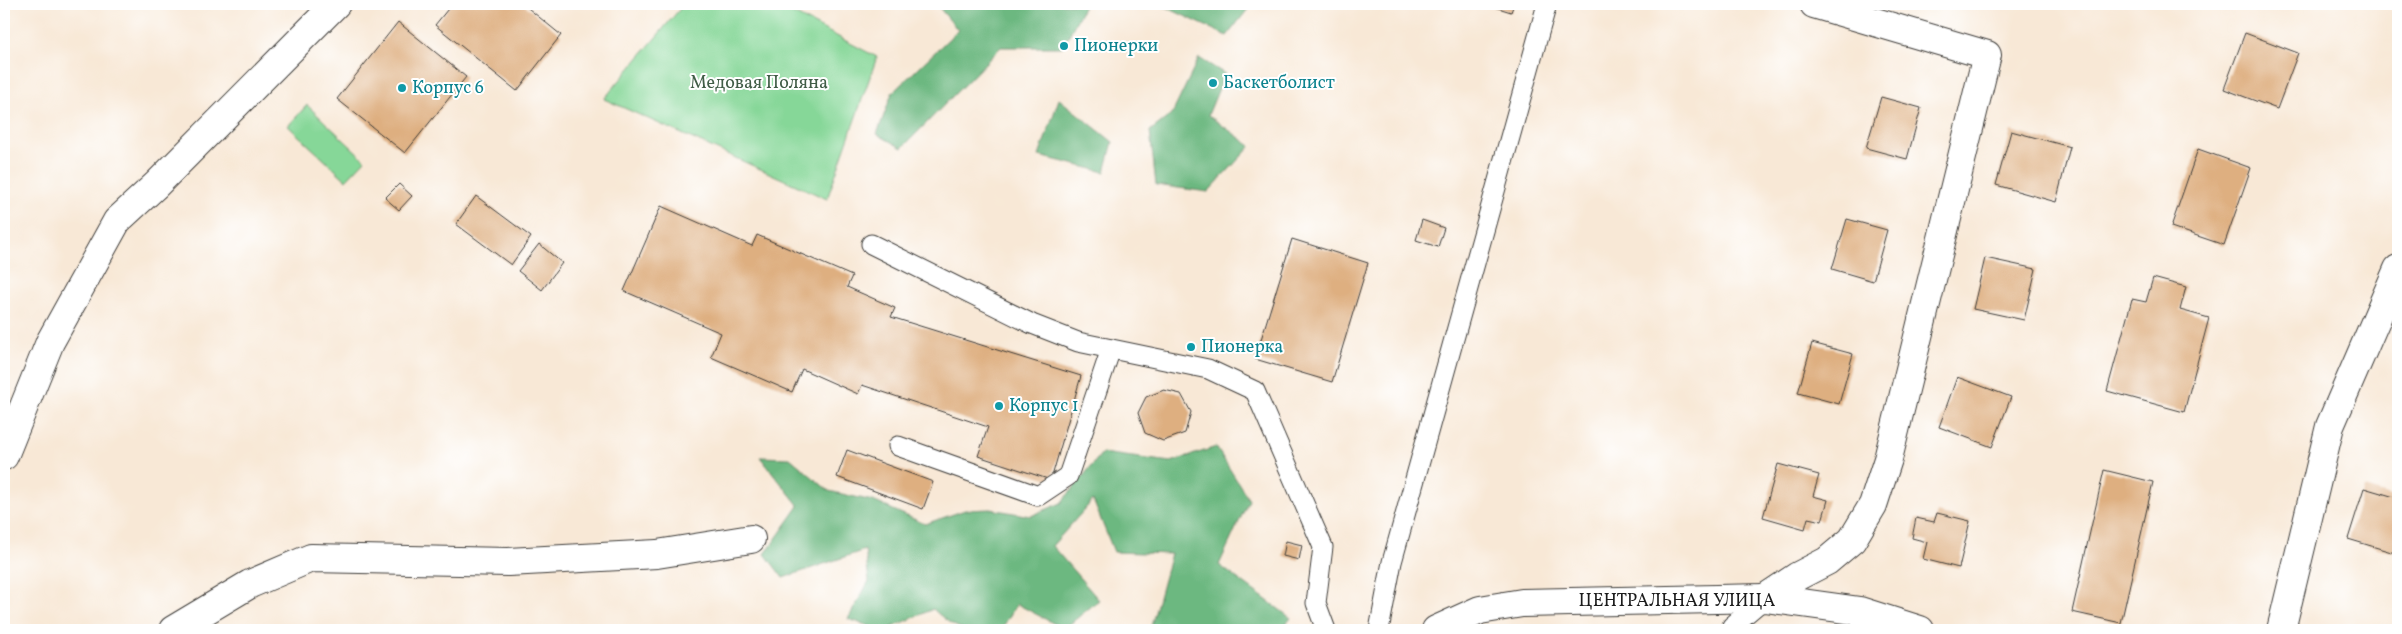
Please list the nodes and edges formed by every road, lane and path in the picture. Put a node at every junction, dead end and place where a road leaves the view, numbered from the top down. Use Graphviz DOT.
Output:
graph roads {
  1 [pos="336,4"];
  2 [pos="1547,4"];
  3 [pos="1814,4"];
  4 [pos="871,244"];
  5 [pos="2398,269"];
  6 [pos="1111,348"];
  7 [pos="898,446"];
  8 [pos="4,456"];
  9 [pos="750,539"];
  10 [pos="1765,598"];
  11 [pos="174,630"];
  12 [pos="1326,630"];
  13 [pos="1379,630"];
  14 [pos="1436,630"];
  15 [pos="1730,630"];
  16 [pos="1920,630"];
  17 [pos="2280,630"];
  1 -- 8 [label="street"];
  2 -- 13 [label="lane"];
  3 -- 10 [label="street"];
  4 -- 6 [label="lane"];
  5 -- 17 [label="street"];
  6 -- 7 [label="lane"];
  6 -- 12 [label="lane"];
  9 -- 11 [label="street"];
  10 -- 14 [label="street, ЦЕНТРАЛЬНАЯ УЛИЦА"];
  10 -- 15 [label="lane"];
  10 -- 16 [label="street, ЦЕНТРАЛЬНАЯ УЛИЦА"];
}
